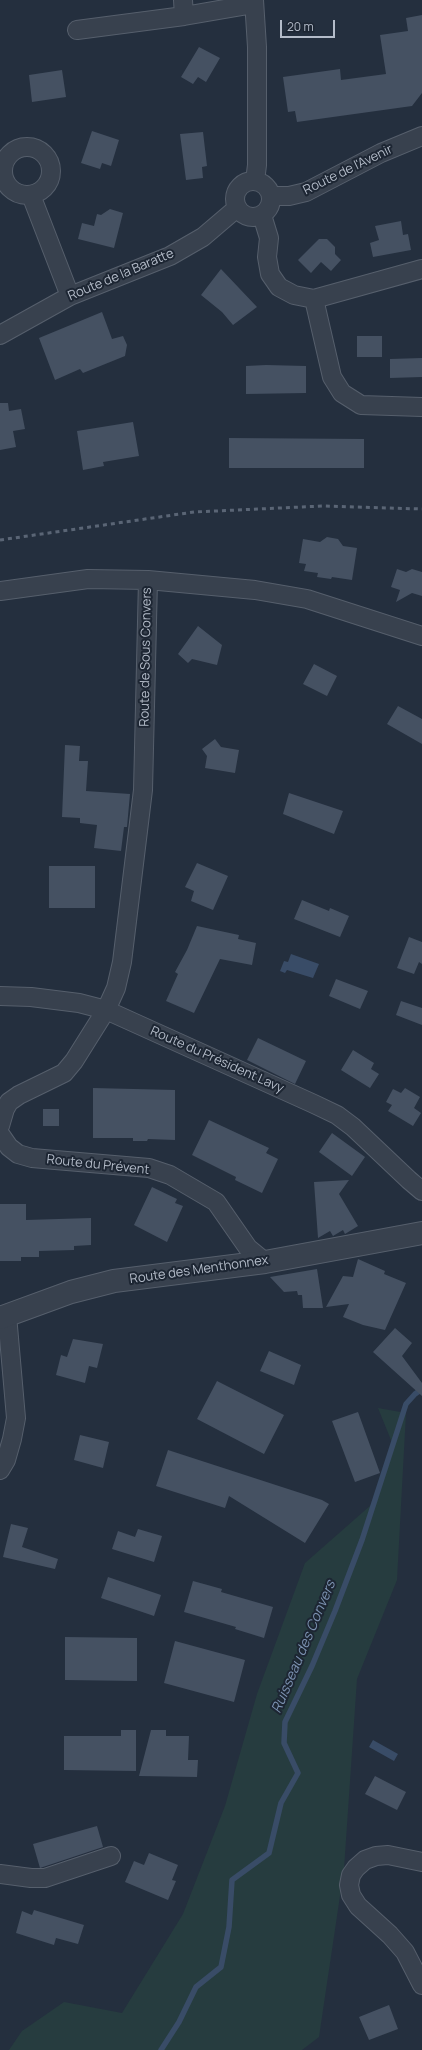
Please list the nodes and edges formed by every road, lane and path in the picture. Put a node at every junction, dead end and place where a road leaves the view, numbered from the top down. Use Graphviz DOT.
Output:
graph roads {
  1 [pos="254,2"];
  2 [pos="183,8"];
  3 [pos="77,30"];
  4 [pos="422,136"];
  5 [pos="255,181"];
  6 [pos="31,194"];
  7 [pos="272,196"];
  8 [pos="237,208"];
  9 [pos="262,215"];
  10 [pos="422,269"];
  11 [pos="70,296"];
  12 [pos="314,299"];
  13 [pos="0,335"];
  14 [pos="422,407"];
  15 [pos="148,580"];
  16 [pos="0,592"];
  17 [pos="422,636"];
  18 [pos="0,996"];
  19 [pos="106,1010"];
  20 [pos="0,1134"];
  21 [pos="415,1186"];
  22 [pos="422,1202"];
  23 [pos="416,1238"];
  24 [pos="265,1262"];
  25 [pos="3,1317"];
  26 [pos="0,1470"];
  27 [pos="111,1856"];
  28 [pos="422,1862"];
  29 [pos="0,1874"];
  30 [pos="422,1985"];
  1 -- 2 [label="street"];
  1 -- 5 [label="street"];
  2 -- 3 [label="street"];
  4 -- 7 [label="street, Route de l'Avenir"];
  5 -- 7 [label="street"];
  5 -- 8 [label="street"];
  6 -- 11 [label="street"];
  7 -- 9 [label="street"];
  8 -- 9 [label="street"];
  8 -- 11 [label="street, Route de la Baratte"];
  9 -- 12 [label="street"];
  10 -- 12 [label="street"];
  11 -- 13 [label="street, Route de la Baratte"];
  12 -- 14 [label="street"];
  15 -- 16 [label="street"];
  15 -- 17 [label="street, Route de Sous Convers"];
  15 -- 19 [label="street, Route de Sous Convers"];
  18 -- 19 [label="street, Route du Président Lavy"];
  19 -- 20 [label="street, Route du Prévent"];
  19 -- 21 [label="street, Route du Président Lavy"];
  20 -- 24 [label="street, Route du Prévent"];
  21 -- 22 [label="street, Route du Président Lavy"];
  23 -- 24 [label="street, Route des Menthonnex"];
  24 -- 25 [label="street, Route des Menthonnex"];
  25 -- 26 [label="street"];
  27 -- 29 [label="street"];
  28 -- 30 [label="street"];
}
